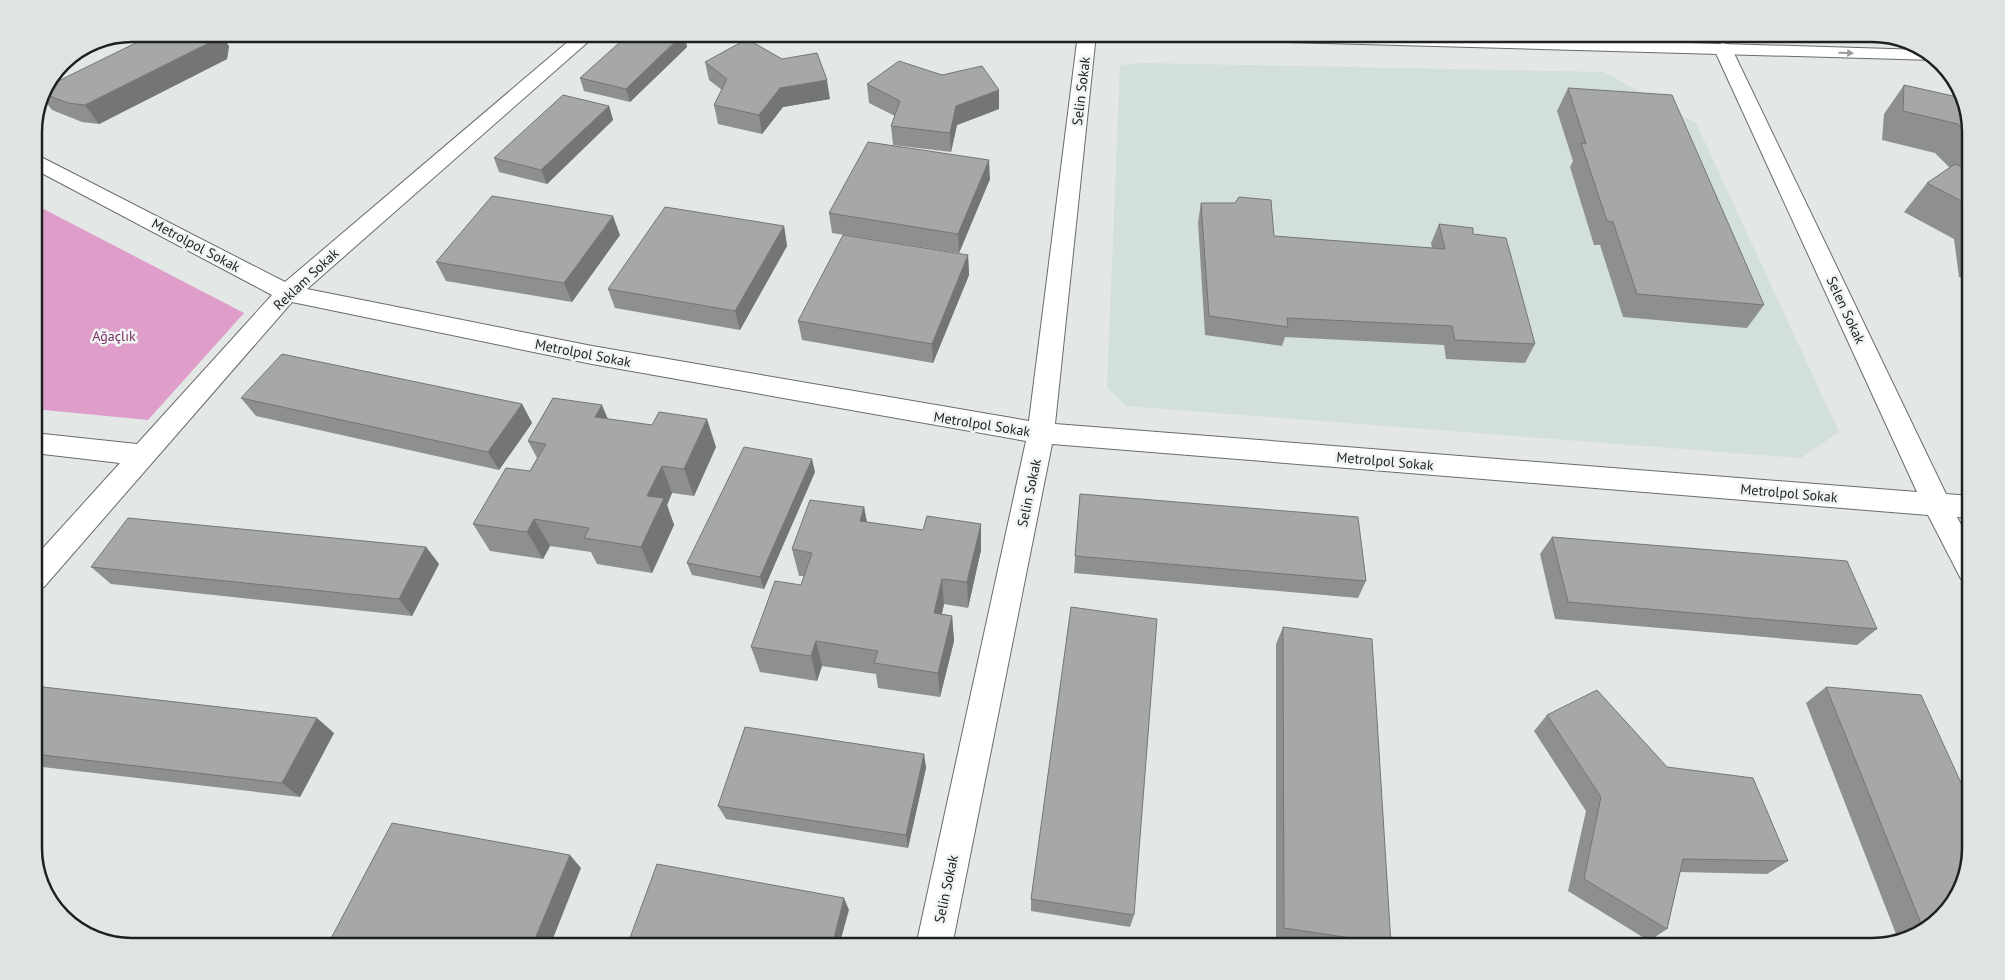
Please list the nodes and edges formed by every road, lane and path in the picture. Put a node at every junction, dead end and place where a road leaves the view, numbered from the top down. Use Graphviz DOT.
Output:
graph roads {
  1 [pos="1086,42"];
  2 [pos="1496,42"];
  3 [pos="578,43"];
  4 [pos="1723,49"];
  5 [pos="1919,56"];
  6 [pos="43,166"];
  7 [pos="287,293"];
  8 [pos="1041,433"];
  9 [pos="43,444"];
  10 [pos="143,455"];
  11 [pos="1937,505"];
  12 [pos="1962,506"];
  13 [pos="1962,553"];
  14 [pos="43,568"];
  15 [pos="936,938"];
  1 -- 8 [label="street, Selin Sokak"];
  2 -- 4 [label="street"];
  3 -- 7 [label="street, Reklam Sokak"];
  4 -- 5 [label="street, one-way"];
  4 -- 11 [label="street, Selen Sokak"];
  6 -- 7 [label="street, Metrolpol Sokak"];
  7 -- 8 [label="street, Metrolpol Sokak"];
  7 -- 10 [label="street, Reklam Sokak"];
  8 -- 11 [label="street, Metrolpol Sokak"];
  8 -- 15 [label="street, Selin Sokak"];
  9 -- 10 [label="street"];
  10 -- 14 [label="street, Reklam Sokak"];
  11 -- 12 [label="street, Metrolpol Sokak"];
  11 -- 13 [label="street, Selen Sokak"];
}
